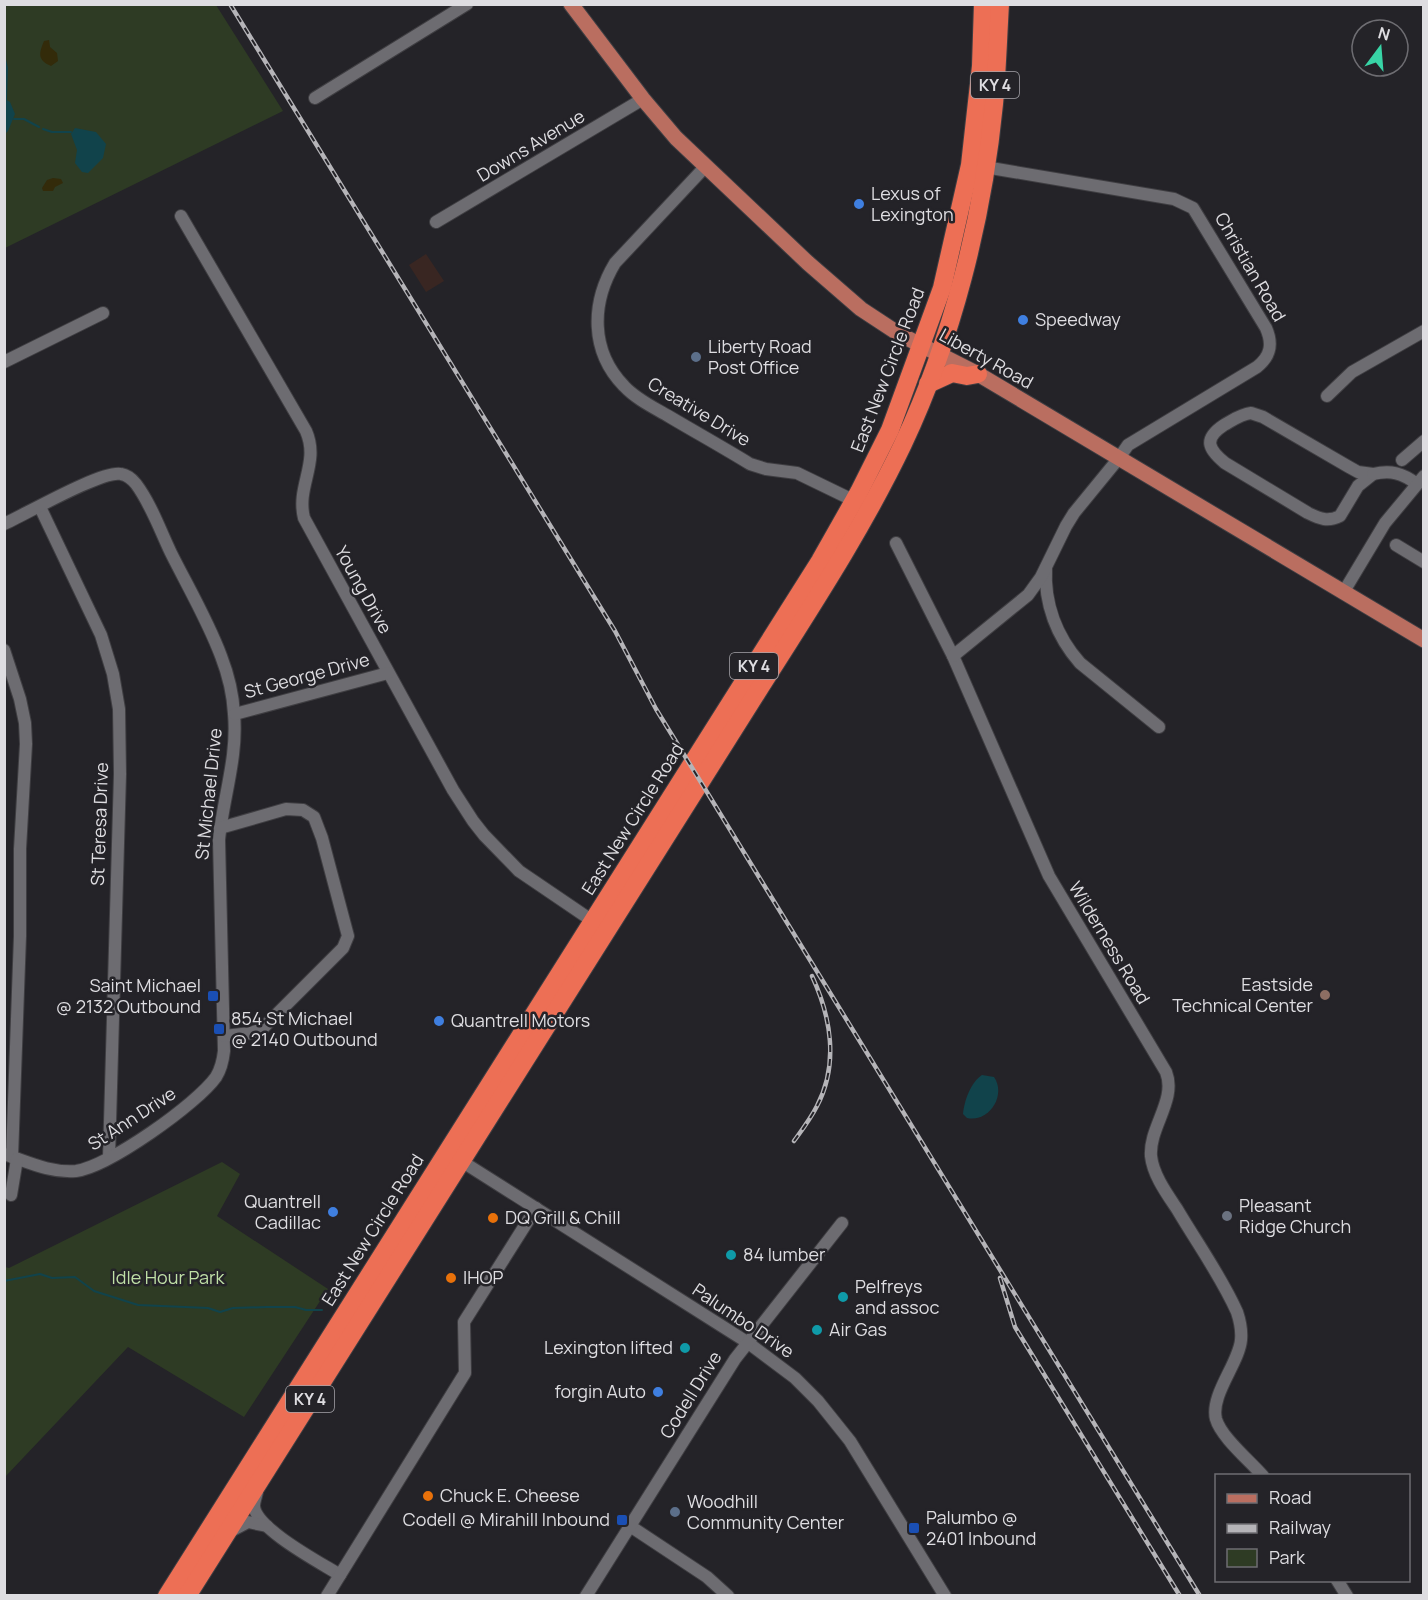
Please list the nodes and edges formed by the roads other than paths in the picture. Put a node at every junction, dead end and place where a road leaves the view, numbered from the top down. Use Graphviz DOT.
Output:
graph roads {
  1 [pos="467,4"];
  2 [pos="571,4"];
  3 [pos="983,4"];
  4 [pos="1000,4"];
  5 [pos="315,98"];
  6 [pos="643,99"];
  7 [pos="981,162"];
  8 [pos="705,167"];
  9 [pos="181,216"];
  10 [pos="436,222"];
  11 [pos="104,313"];
  12 [pos="1424,331"];
  13 [pos="931,349"];
  14 [pos="4,362"];
  15 [pos="978,374"];
  16 [pos="928,384"];
  17 [pos="1327,396"];
  18 [pos="1424,441"];
  19 [pos="1119,458"];
  20 [pos="1402,460"];
  21 [pos="1373,474"];
  22 [pos="1420,480"];
  23 [pos="862,504"];
  24 [pos="40,507"];
  25 [pos="4,524"];
  26 [pos="896,543"];
  27 [pos="1396,545"];
  28 [pos="1424,562"];
  29 [pos="1046,567"];
  30 [pos="1343,593"];
  31 [pos="1424,640"];
  32 [pos="4,650"];
  33 [pos="953,656"];
  34 [pos="388,673"];
  35 [pos="234,714"];
  36 [pos="1159,727"];
  37 [pos="220,828"];
  38 [pos="600,926"];
  39 [pos="224,1036"];
  40 [pos="11,1156"];
  41 [pos="454,1156"];
  42 [pos="109,1157"];
  43 [pos="11,1195"];
  44 [pos="536,1208"];
  45 [pos="842,1223"];
  46 [pos="747,1342"];
  47 [pos="1261,1474"];
  48 [pos="259,1479"];
  49 [pos="267,1526"];
  50 [pos="630,1526"];
  51 [pos="225,1535"];
  52 [pos="340,1575"];
  53 [pos="1338,1582"];
  54 [pos="166,1596"];
  55 [pos="187,1596"];
  56 [pos="327,1596"];
  57 [pos="586,1596"];
  58 [pos="728,1596"];
  59 [pos="945,1596"];
  60 [pos="1347,1596"];
  1 -- 5 [label="street"];
  2 -- 6 [label="main road, Liberty Road"];
  3 -- 7 [label="highway, East New Circle Road / KY 4"];
  4 -- 7 [label="highway, East New Circle Road / KY 4"];
  6 -- 8 [label="main road, Liberty Road"];
  6 -- 10 [label="street, Downs Avenue"];
  7 -- 13 [label="highway, East New Circle Road / KY 4"];
  7 -- 19 [label="street, Christian Road"];
  8 -- 13 [label="main road, Liberty Road"];
  8 -- 23 [label="street, Creative Drive"];
  9 -- 34 [label="street, Young Drive"];
  11 -- 14 [label="street"];
  12 -- 17 [label="street"];
  13 -- 15 [label="main road, Liberty Road"];
  13 -- 16 [label="highway, East New Circle Road / KY 4"];
  13 -- 23 [label="highway, East New Circle Road / KY 4"];
  15 -- 16 [label="highway"];
  15 -- 19 [label="main road, Liberty Road"];
  16 -- 23 [label="highway, East New Circle Road / KY 4"];
  18 -- 20 [label="street"];
  19 -- 29 [label="street"];
  19 -- 30 [label="main road, Liberty Road"];
  21 -- 21 [label="street"];
  21 -- 22 [label="street"];
  22 -- 30 [label="street"];
  23 -- 38 [label="highway, East New Circle Road / KY 4"];
  24 -- 25 [label="street"];
  24 -- 35 [label="street, St Michael Drive"];
  24 -- 42 [label="street, St Teresa Drive"];
  26 -- 33 [label="street"];
  27 -- 28 [label="street"];
  29 -- 33 [label="street"];
  29 -- 36 [label="street"];
  30 -- 31 [label="main road, Liberty Road"];
  32 -- 40 [label="street"];
  33 -- 47 [label="street, Wilderness Road"];
  34 -- 35 [label="street, St George Drive"];
  34 -- 38 [label="street, Young Drive"];
  35 -- 37 [label="street, St Michael Drive"];
  37 -- 39 [label="street, St Michael Drive"];
  37 -- 39 [label="street"];
  38 -- 41 [label="highway, East New Circle Road / KY 4"];
  39 -- 42 [label="street, St Ann Drive"];
  40 -- 42 [label="street, St Ann Drive"];
  40 -- 43 [label="street"];
  41 -- 44 [label="street, Palumbo Drive"];
  41 -- 48 [label="highway, East New Circle Road / KY 4"];
  41 -- 54 [label="highway, East New Circle Road / KY 4"];
  44 -- 46 [label="street, Palumbo Drive"];
  44 -- 52 [label="street"];
  45 -- 46 [label="street, Codell Drive"];
  46 -- 50 [label="street, Codell Drive"];
  46 -- 59 [label="street, Palumbo Drive"];
  48 -- 49 [label="street"];
  48 -- 51 [label="highway, East New Circle Road / KY 4"];
  49 -- 51 [label="street"];
  49 -- 52 [label="street"];
  50 -- 57 [label="street, Codell Drive"];
  50 -- 58 [label="street"];
  51 -- 55 [label="highway, East New Circle Road / KY 4"];
  52 -- 56 [label="street"];
  53 -- 60 [label="street"];
}
